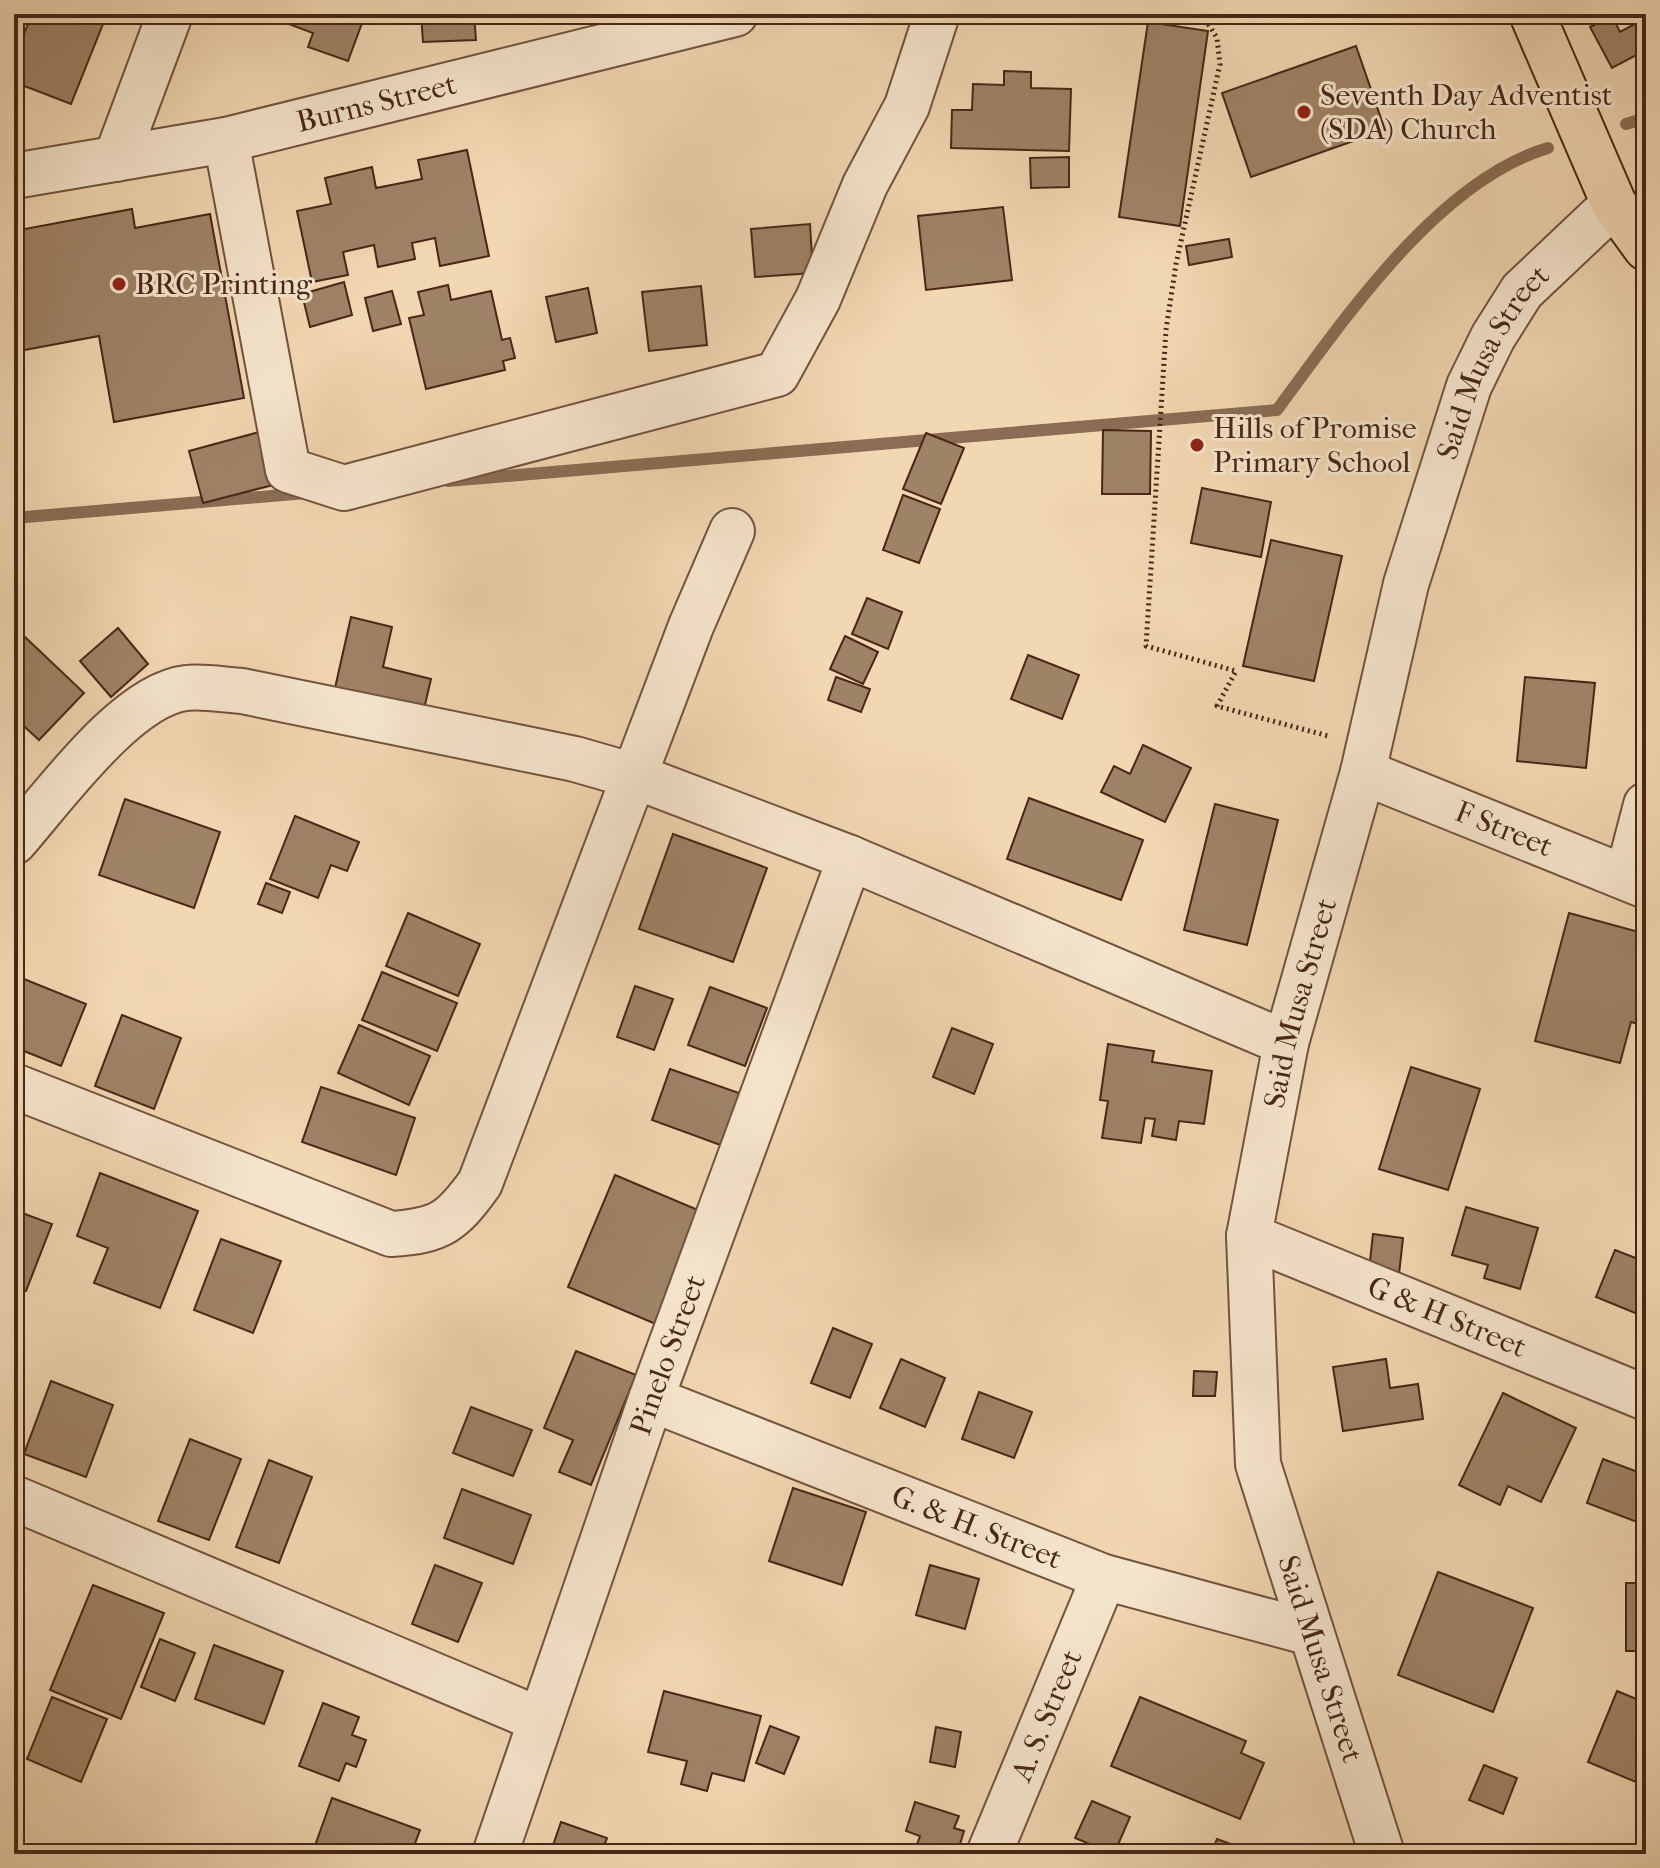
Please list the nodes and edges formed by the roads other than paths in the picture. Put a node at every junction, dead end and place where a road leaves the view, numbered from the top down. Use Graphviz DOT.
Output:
graph roads {
  1 [pos="170,14"];
  2 [pos="735,14"];
  3 [pos="937,14"];
  4 [pos="1532,14"];
  5 [pos="226,140"];
  6 [pos="116,159"];
  7 [pos="14,176"];
  8 [pos="1614,204"];
  9 [pos="1646,248"];
  10 [pos="732,531"];
  11 [pos="1366,760"];
  12 [pos="634,776"];
  13 [pos="1646,805"];
  14 [pos="14,842"];
  15 [pos="850,858"];
  16 [pos="1636,882"];
  17 [pos="1286,1043"];
  18 [pos="14,1086"];
  19 [pos="1249,1236"];
  20 [pos="1646,1398"];
  21 [pos="651,1399"];
  22 [pos="14,1498"];
  23 [pos="1104,1577"];
  24 [pos="1311,1633"];
  25 [pos="538,1719"];
  26 [pos="495,1854"];
  27 [pos="989,1854"];
  28 [pos="1382,1854"];
  1 -- 6 [label="street"];
  2 -- 5 [label="street, Burns Street"];
  3 -- 5 [label="street"];
  4 -- 8 [label="highway"];
  5 -- 6 [label="street, Burns Street"];
  6 -- 7 [label="street, Burns Street"];
  8 -- 9 [label="highway"];
  8 -- 11 [label="street, Said Musa Street"];
  10 -- 12 [label="street"];
  11 -- 16 [label="street, F Street"];
  11 -- 17 [label="street, Said Musa Street"];
  12 -- 14 [label="street"];
  12 -- 15 [label="street"];
  12 -- 18 [label="street"];
  13 -- 16 [label="street"];
  15 -- 17 [label="street"];
  15 -- 21 [label="street, Pinelo Street"];
  17 -- 19 [label="street, Said Musa Street"];
  19 -- 20 [label="street, G & H Street"];
  19 -- 24 [label="street, Said Musa Street"];
  21 -- 23 [label="street, G. & H. Street"];
  21 -- 25 [label="street, Pinelo Street"];
  22 -- 25 [label="street"];
  23 -- 24 [label="street, G. & H. Street"];
  23 -- 27 [label="street, A. S. Street"];
  24 -- 28 [label="street, Said Musa Street"];
  25 -- 26 [label="street, Pinelo Street"];
}
